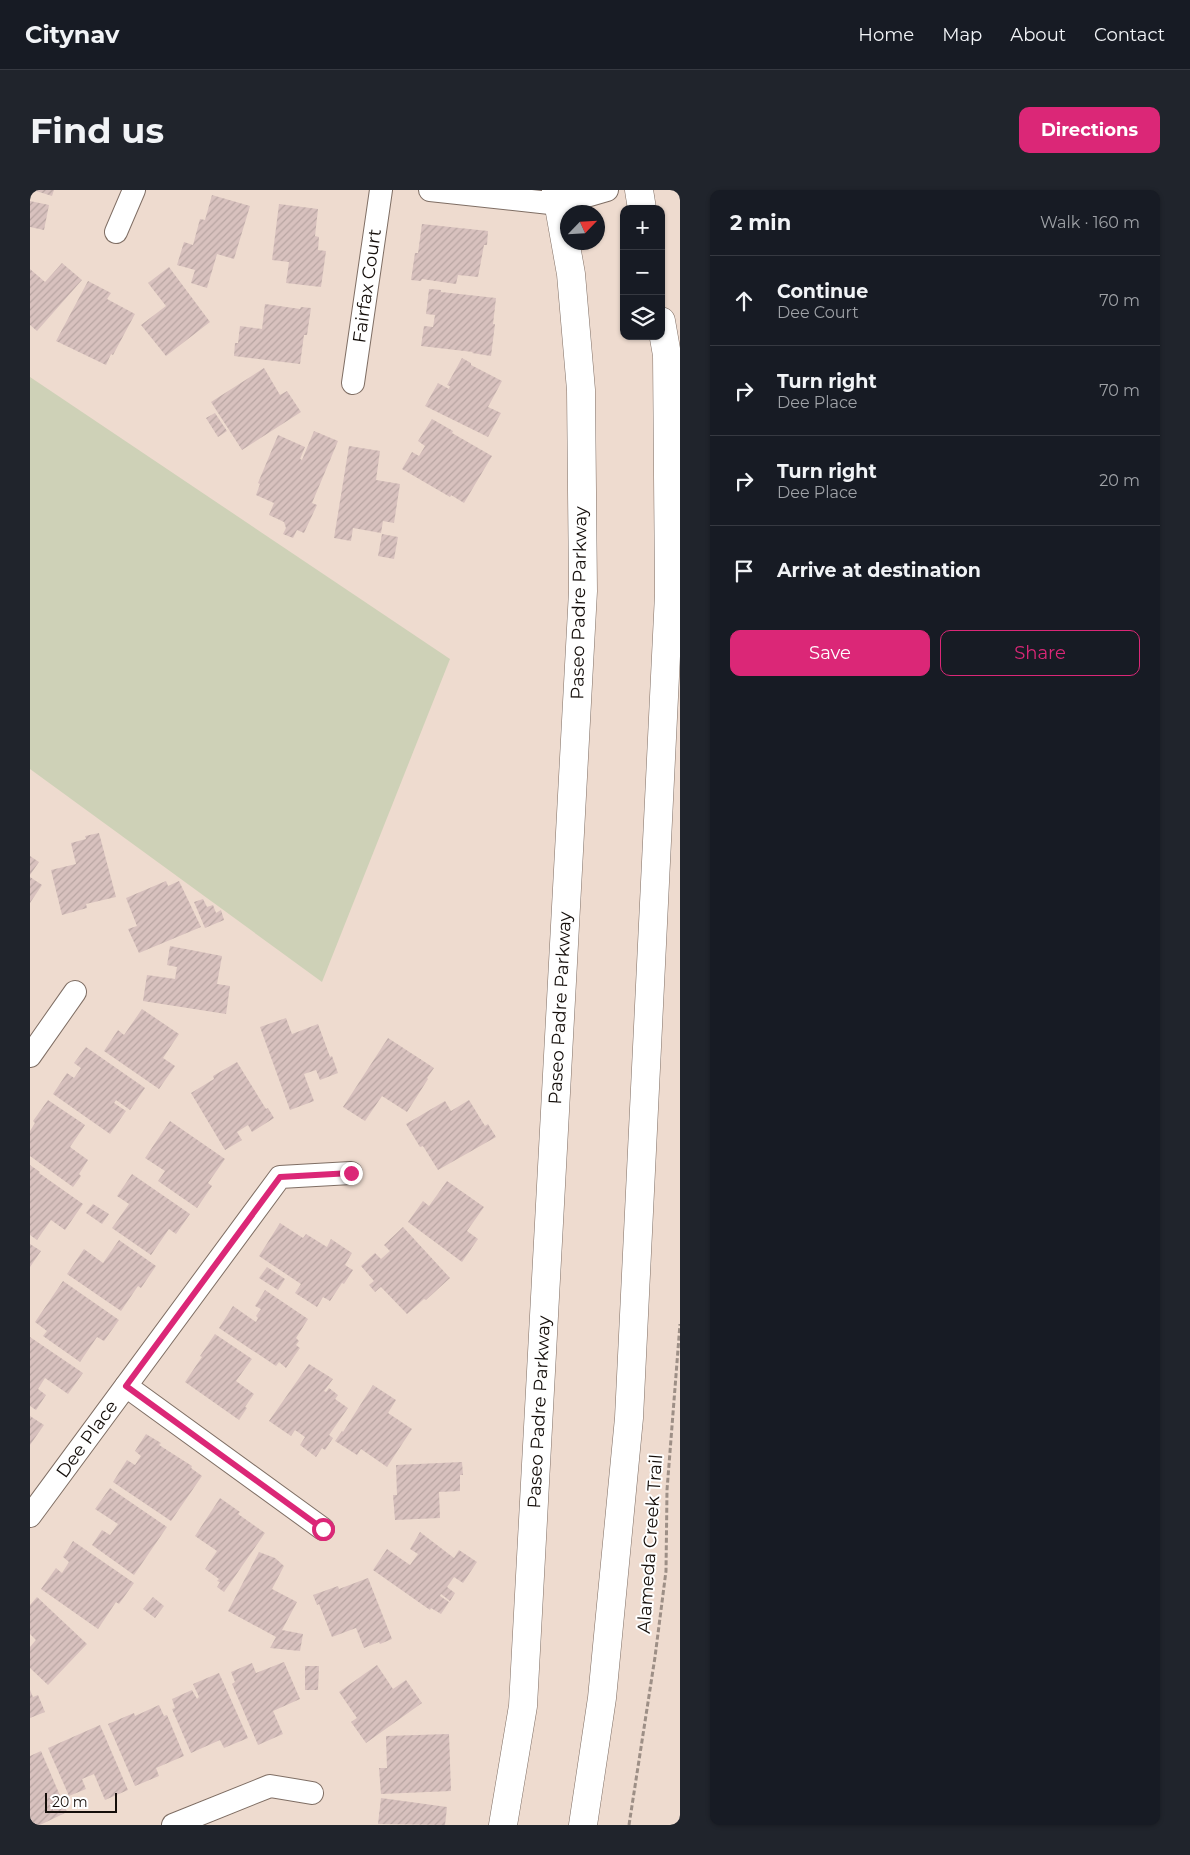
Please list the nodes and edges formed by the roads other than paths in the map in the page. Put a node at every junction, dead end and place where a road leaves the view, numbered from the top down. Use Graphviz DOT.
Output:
graph roads {
  1 [pos="134,190"];
  2 [pos="380,190"];
  3 [pos="430,190"];
  4 [pos="606,190"];
  5 [pos="639,190"];
  6 [pos="558,197"];
  7 [pos="641,205"];
  8 [pos="116,232"];
  9 [pos="664,340"];
  10 [pos="353,383"];
  11 [pos="75,992"];
  12 [pos="30,1056"];
  13 [pos="351,1173"];
  14 [pos="126,1386"];
  15 [pos="30,1516"];
  16 [pos="323,1529"];
  17 [pos="312,1793"];
  18 [pos="173,1825"];
  19 [pos="503,1825"];
  20 [pos="582,1825"];
  1 -- 8 [label="street"];
  2 -- 10 [label="street, Fairfax Court"];
  3 -- 6 [label="street"];
  4 -- 6 [label="street"];
  5 -- 7 [label="main road"];
  6 -- 19 [label="main road, Paseo Padre Parkway"];
  9 -- 20 [label="main road"];
  11 -- 12 [label="street"];
  13 -- 14 [label="street, Dee Place"];
  14 -- 15 [label="street, Dee Place"];
  14 -- 16 [label="street"];
  17 -- 18 [label="street"];
}
